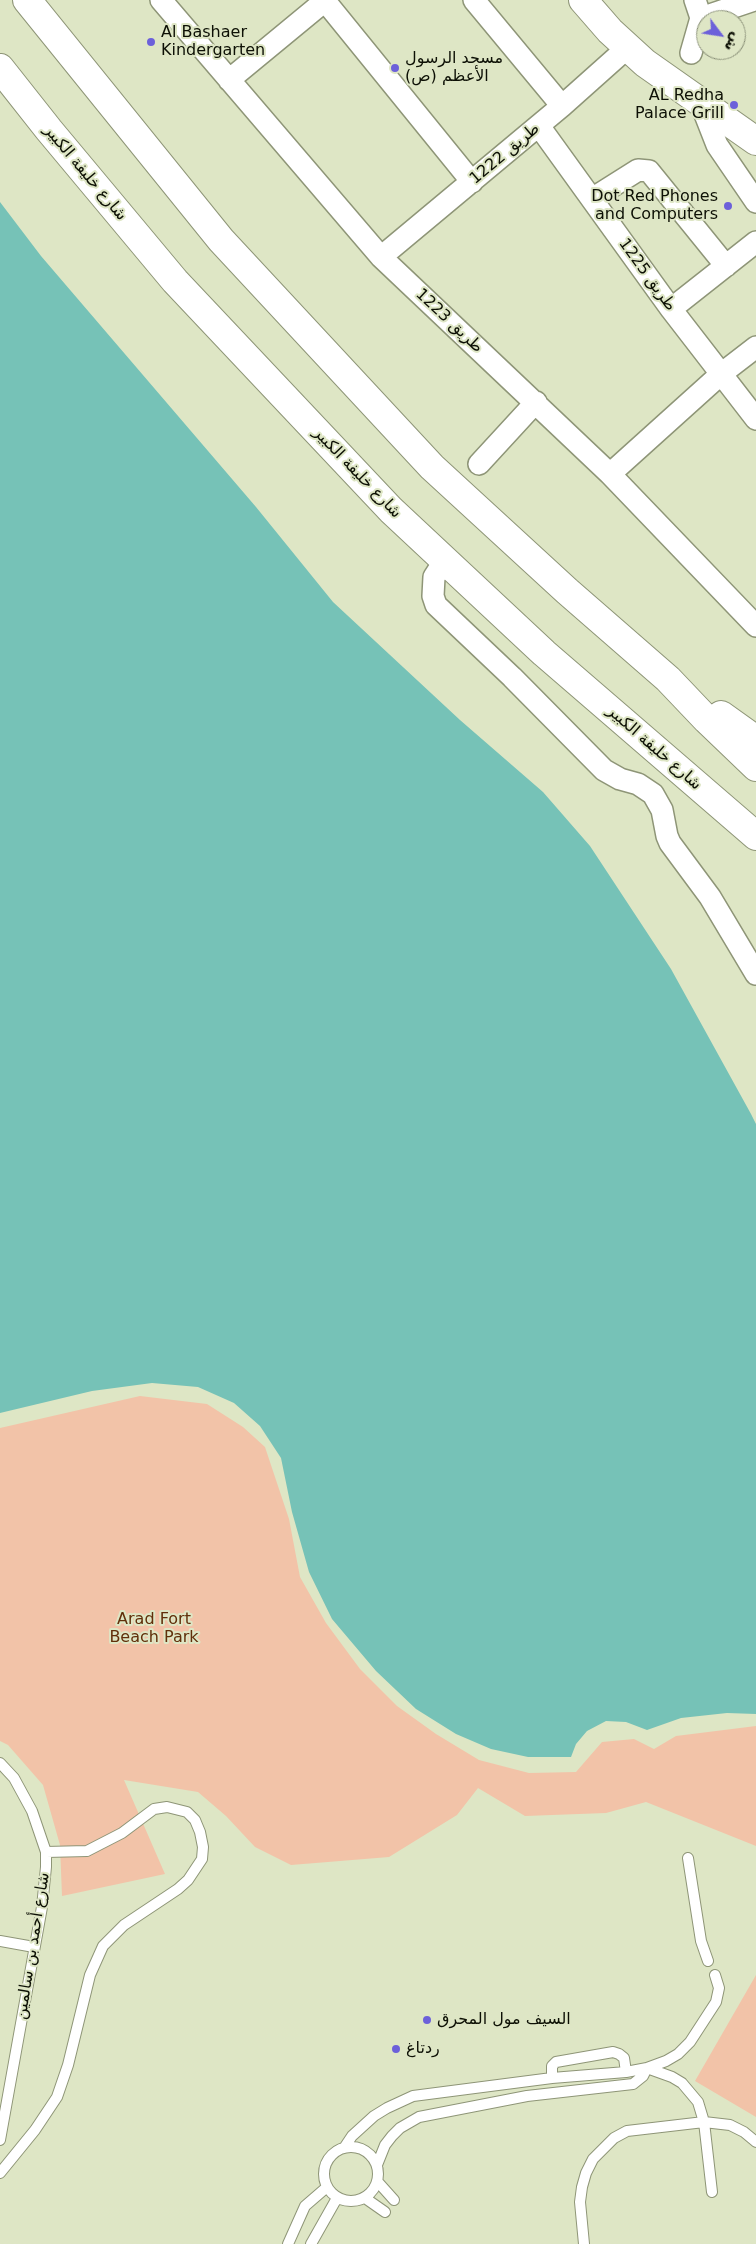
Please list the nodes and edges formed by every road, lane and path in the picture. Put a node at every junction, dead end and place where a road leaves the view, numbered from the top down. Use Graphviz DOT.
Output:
graph roads {
  1 [pos="27,0"];
  2 [pos="325,0"];
  3 [pos="474,0"];
  4 [pos="583,0"];
  5 [pos="754,0"];
  6 [pos="164,1"];
  7 [pos="698,9"];
  8 [pos="627,48"];
  9 [pos="691,53"];
  10 [pos="0,68"];
  11 [pos="229,80"];
  12 [pos="699,99"];
  13 [pos="562,106"];
  14 [pos="539,126"];
  15 [pos="756,141"];
  16 [pos="472,182"];
  17 [pos="592,199"];
  18 [pos="756,202"];
  19 [pos="756,242"];
  20 [pos="381,257"];
  21 [pos="726,266"];
  22 [pos="671,309"];
  23 [pos="756,347"];
  24 [pos="721,374"];
  25 [pos="536,402"];
  26 [pos="756,418"];
  27 [pos="479,464"];
  28 [pos="610,474"];
  29 [pos="444,560"];
  30 [pos="756,626"];
  31 [pos="668,679"];
  32 [pos="756,740"];
  33 [pos="756,767"];
  34 [pos="756,836"];
  35 [pos="756,974"];
  36 [pos="0,1763"];
  37 [pos="46,1852"];
  38 [pos="688,1858"];
  39 [pos="0,1941"];
  40 [pos="34,1947"];
  41 [pos="708,1961"];
  42 [pos="715,1975"];
  43 [pos="647,2068"];
  44 [pos="626,2072"];
  45 [pos="552,2078"];
  46 [pos="704,2122"];
  47 [pos="0,2140"];
  48 [pos="756,2142"];
  49 [pos="344,2148"];
  50 [pos="377,2165"];
  51 [pos="0,2173"];
  52 [pos="377,2182"];
  53 [pos="327,2187"];
  54 [pos="712,2192"];
  55 [pos="338,2198"];
  56 [pos="365,2198"];
  57 [pos="394,2200"];
  58 [pos="385,2212"];
  59 [pos="288,2244"];
  60 [pos="310,2244"];
  61 [pos="584,2244"];
  1 -- 31 [label="main road"];
  2 -- 11 [label="street"];
  2 -- 16 [label="street"];
  3 -- 13 [label="street"];
  4 -- 8 [label="main road"];
  5 -- 7 [label="street"];
  6 -- 11 [label="street, طريق 1223"];
  7 -- 9 [label="street"];
  8 -- 12 [label="main road"];
  8 -- 13 [label="street, طريق 1222"];
  10 -- 29 [label="main road, شارع خليفة الكبير"];
  11 -- 20 [label="street, طريق 1223"];
  12 -- 15 [label="main road"];
  12 -- 18 [label="street"];
  13 -- 14 [label="street, طريق 1222"];
  14 -- 16 [label="street, طريق 1222"];
  14 -- 17 [label="street, طريق 1225"];
  16 -- 20 [label="street, طريق 1222"];
  17 -- 21 [label="street"];
  17 -- 22 [label="street, طريق 1225"];
  19 -- 21 [label="street"];
  20 -- 25 [label="street, طريق 1223"];
  21 -- 22 [label="street"];
  22 -- 24 [label="street, طريق 1225"];
  23 -- 24 [label="street"];
  24 -- 26 [label="street, طريق 1225"];
  24 -- 28 [label="street"];
  25 -- 27 [label="street"];
  25 -- 28 [label="street, طريق 1223"];
  28 -- 30 [label="street, طريق 1223"];
  29 -- 34 [label="main road, شارع خليفة الكبير"];
  29 -- 35 [label="street"];
  31 -- 32 [label="main road"];
  31 -- 33 [label="main road"];
  36 -- 37 [label="lane, شارع أحمد بن سالمين"];
  37 -- 40 [label="lane, شارع أحمد بن سالمين"];
  37 -- 51 [label="lane"];
  38 -- 41 [label="lane"];
  39 -- 40 [label="lane"];
  40 -- 47 [label="lane, شارع أحمد بن سالمين"];
  42 -- 43 [label="lane"];
  43 -- 44 [label="lane"];
  43 -- 46 [label="lane"];
  43 -- 50 [label="lane"];
  44 -- 45 [label="lane"];
  44 -- 45 [label="lane"];
  45 -- 49 [label="lane"];
  46 -- 48 [label="lane"];
  46 -- 54 [label="lane"];
  46 -- 61 [label="lane"];
  49 -- 50 [label="lane"];
  49 -- 53 [label="lane"];
  50 -- 52 [label="lane"];
  52 -- 56 [label="lane"];
  52 -- 57 [label="lane"];
  53 -- 55 [label="lane"];
  53 -- 59 [label="lane"];
  55 -- 56 [label="lane"];
  55 -- 60 [label="lane"];
  56 -- 58 [label="lane"];
}
